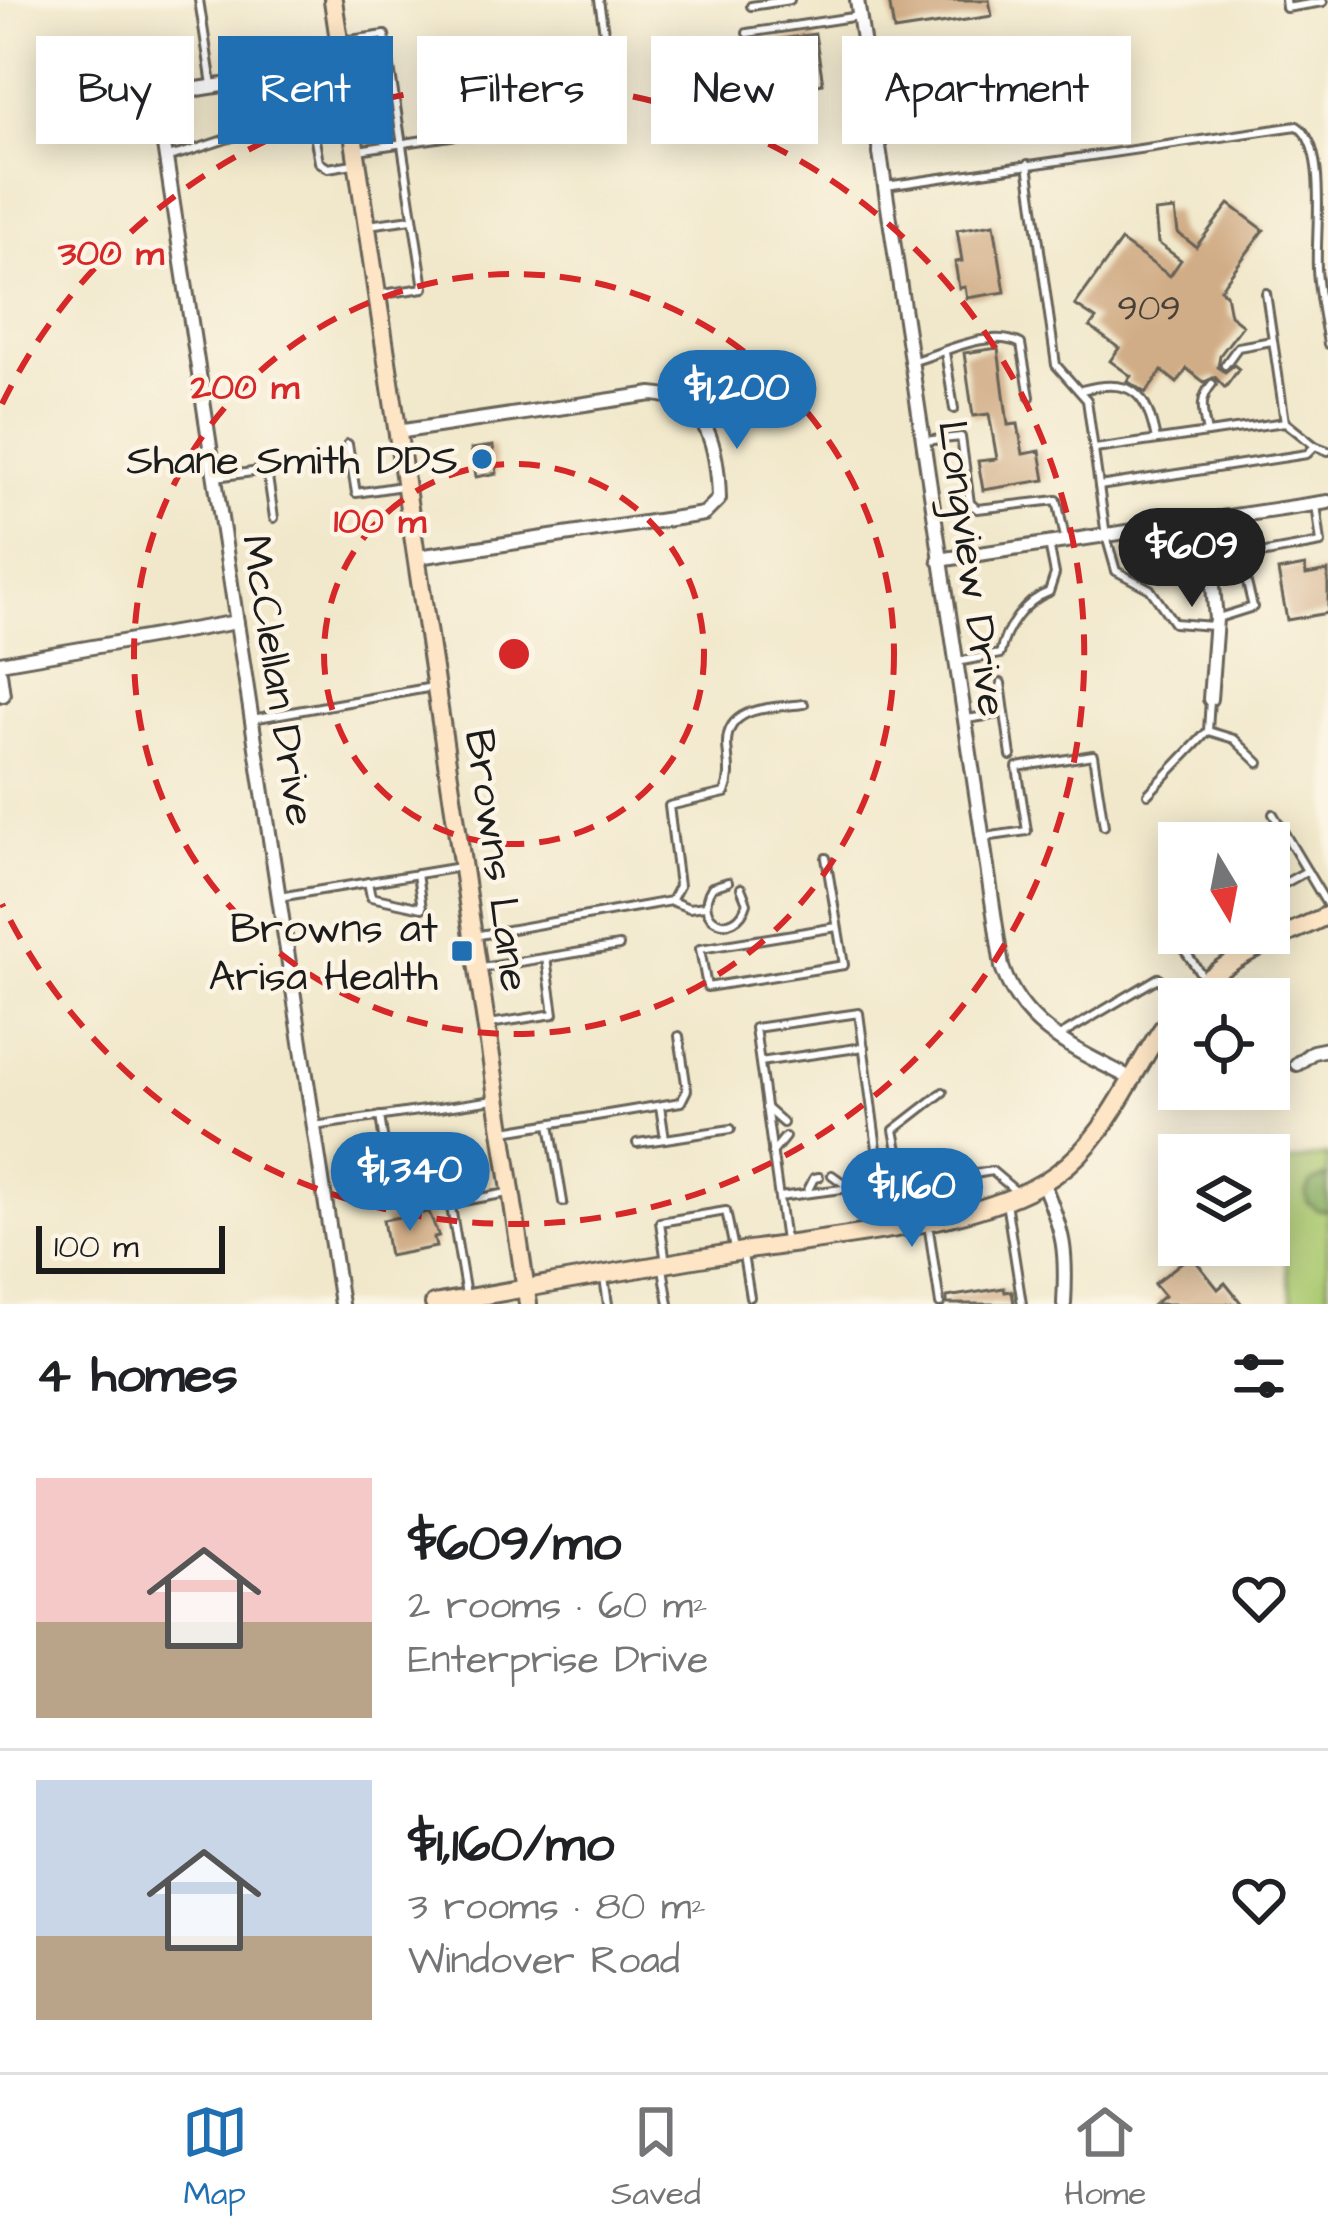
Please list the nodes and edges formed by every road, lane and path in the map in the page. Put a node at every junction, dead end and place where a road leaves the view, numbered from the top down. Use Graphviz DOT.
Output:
graph roads {
  1 [pos="199,0"];
  2 [pos="333,0"];
  3 [pos="599,0"];
  4 [pos="790,0"];
  5 [pos="856,0"];
  6 [pos="1285,0"];
  7 [pos="1324,1"];
  8 [pos="751,6"];
  9 [pos="859,16"];
  10 [pos="747,33"];
  11 [pos="338,36"];
  12 [pos="218,86"];
  13 [pos="212,87"];
  14 [pos="393,90"];
  15 [pos="354,144"];
  16 [pos="401,145"];
  17 [pos="166,157"];
  18 [pos="356,157"];
  19 [pos="1028,164"];
  20 [pos="885,186"];
  21 [pos="412,219"];
  22 [pos="366,226"];
  23 [pos="1266,293"];
  24 [pos="376,295"];
  25 [pos="1274,341"];
  26 [pos="1328,344"];
  27 [pos="945,352"];
  28 [pos="910,362"];
  29 [pos="1225,365"];
  30 [pos="1212,384"];
  31 [pos="1080,390"];
  32 [pos="1030,397"];
  33 [pos="954,409"];
  34 [pos="1285,422"];
  35 [pos="397,432"];
  36 [pos="1207,433"];
  37 [pos="1156,440"];
  38 [pos="922,441"];
  39 [pos="348,444"];
  40 [pos="1315,446"];
  41 [pos="1095,449"];
  42 [pos="1328,451"];
  43 [pos="216,477"];
  44 [pos="406,485"];
  45 [pos="1100,486"];
  46 [pos="1322,503"];
  47 [pos="274,518"];
  48 [pos="1208,521"];
  49 [pos="1106,536"];
  50 [pos="1066,542"];
  51 [pos="1049,544"];
  52 [pos="418,557"];
  53 [pos="939,560"];
  54 [pos="237,622"];
  55 [pos="1216,622"];
  56 [pos="0,663"];
  57 [pos="955,663"];
  58 [pos="0,673"];
  59 [pos="1001,682"];
  60 [pos="437,686"];
  61 [pos="4,695"];
  62 [pos="1210,699"];
  63 [pos="804,704"];
  64 [pos="1005,712"];
  65 [pos="252,719"];
  66 [pos="963,720"];
  67 [pos="1208,731"];
  68 [pos="1011,755"];
  69 [pos="1259,763"];
  70 [pos="1148,794"];
  71 [pos="1273,814"];
  72 [pos="1104,826"];
  73 [pos="981,837"];
  74 [pos="826,858"];
  75 [pos="464,867"];
  76 [pos="1307,871"];
  77 [pos="417,874"];
  78 [pos="1290,880"];
  79 [pos="368,882"];
  80 [pos="728,882"];
  81 [pos="741,887"];
  82 [pos="279,897"];
  83 [pos="671,901"];
  84 [pos="705,906"];
  85 [pos="1328,910"];
  86 [pos="724,924"];
  87 [pos="837,927"];
  88 [pos="474,936"];
  89 [pos="728,945"];
  90 [pos="619,946"];
  91 [pos="546,958"];
  92 [pos="479,969"];
  93 [pos="1158,978"];
  94 [pos="1208,978"];
  95 [pos="487,1025"];
  96 [pos="1158,1034"];
  97 [pos="679,1036"];
  98 [pos="1054,1039"];
  99 [pos="864,1048"];
  100 [pos="1328,1048"];
  101 [pos="760,1062"];
  102 [pos="1297,1064"];
  103 [pos="1134,1080"];
  104 [pos="943,1092"];
  105 [pos="497,1099"];
  106 [pos="660,1106"];
  107 [pos="766,1108"];
  108 [pos="380,1116"];
  109 [pos="783,1123"];
  110 [pos="550,1124"];
  111 [pos="314,1126"];
  112 [pos="731,1129"];
  113 [pos="502,1132"];
  114 [pos="785,1137"];
  115 [pos="665,1138"];
  116 [pos="637,1143"];
  117 [pos="772,1153"];
  118 [pos="832,1175"];
  119 [pos="819,1177"];
  120 [pos="1042,1183"];
  121 [pos="390,1184"];
  122 [pos="882,1184"];
  123 [pos="905,1186"];
  124 [pos="850,1188"];
  125 [pos="511,1193"];
  126 [pos="806,1193"];
  127 [pos="778,1197"];
  128 [pos="1013,1198"];
  129 [pos="563,1202"];
  130 [pos="920,1221"];
  131 [pos="888,1227"];
  132 [pos="785,1245"];
  133 [pos="738,1252"];
  134 [pos="664,1264"];
  135 [pos="603,1274"];
  136 [pos="526,1296"];
  137 [pos="749,1297"];
  138 [pos="465,1300"];
  139 [pos="341,1304"];
  140 [pos="434,1304"];
  141 [pos="608,1304"];
  142 [pos="669,1304"];
  143 [pos="940,1304"];
  144 [pos="1022,1304"];
  145 [pos="1064,1304"];
  1 -- 13 [label="lane"];
  2 -- 11 [label="street, Browns Lane"];
  3 -- 16 [label="lane"];
  4 -- 8 [label="lane"];
  5 -- 9 [label="street, Longview Drive"];
  6 -- 7 [label="lane"];
  9 -- 10 [label="lane"];
  9 -- 20 [label="street, Longview Drive"];
  12 -- 13 [label="street, McClellan Drive"];
  13 -- 17 [label="street, McClellan Drive"];
  14 -- 16 [label="lane"];
  15 -- 18 [label="street, Browns Lane"];
  16 -- 18 [label="lane"];
  16 -- 21 [label="lane"];
  17 -- 18 [label="lane"];
  17 -- 43 [label="street, McClellan Drive"];
  18 -- 22 [label="street, Browns Lane"];
  19 -- 20 [label="lane"];
  19 -- 26 [label="lane"];
  19 -- 31 [label="lane"];
  20 -- 28 [label="street, Longview Drive"];
  21 -- 22 [label="lane"];
  21 -- 24 [label="lane"];
  22 -- 24 [label="street, Browns Lane"];
  23 -- 25 [label="lane"];
  24 -- 35 [label="street, Browns Lane"];
  25 -- 29 [label="lane"];
  25 -- 34 [label="lane"];
  27 -- 28 [label="lane"];
  27 -- 32 [label="lane"];
  27 -- 33 [label="lane"];
  28 -- 38 [label="street, Longview Drive"];
  30 -- 36 [label="lane"];
  31 -- 37 [label="lane"];
  31 -- 41 [label="lane"];
  34 -- 36 [label="lane"];
  34 -- 40 [label="lane"];
  35 -- 44 [label="street, Browns Lane"];
  35 -- 52 [label="street"];
  36 -- 37 [label="lane"];
  37 -- 41 [label="lane"];
  38 -- 50 [label="lane"];
  38 -- 53 [label="street, Longview Drive"];
  39 -- 44 [label="lane"];
  40 -- 42 [label="lane"];
  40 -- 45 [label="lane"];
  41 -- 45 [label="lane"];
  43 -- 47 [label="lane"];
  43 -- 54 [label="street, McClellan Drive"];
  44 -- 52 [label="street, Browns Lane"];
  45 -- 49 [label="lane"];
  46 -- 48 [label="street"];
  46 -- 55 [label="lane"];
  48 -- 49 [label="street"];
  48 -- 55 [label="street"];
  49 -- 50 [label="street"];
  49 -- 55 [label="lane"];
  50 -- 51 [label="street"];
  51 -- 53 [label="street"];
  51 -- 57 [label="lane"];
  52 -- 60 [label="street, Browns Lane"];
  53 -- 57 [label="street, Longview Drive"];
  54 -- 56 [label="street"];
  54 -- 65 [label="street, McClellan Drive"];
  55 -- 62 [label="street"];
  57 -- 66 [label="street, Longview Drive"];
  58 -- 61 [label="street"];
  59 -- 64 [label="lane"];
  60 -- 65 [label="lane"];
  60 -- 75 [label="street, Browns Lane"];
  62 -- 67 [label="lane"];
  63 -- 83 [label="lane"];
  64 -- 66 [label="lane"];
  64 -- 68 [label="lane"];
  65 -- 82 [label="street, McClellan Drive"];
  66 -- 73 [label="street, Longview Drive"];
  67 -- 69 [label="lane"];
  67 -- 70 [label="lane"];
  71 -- 76 [label="lane"];
  72 -- 73 [label="lane"];
  73 -- 98 [label="street, Longview Drive"];
  74 -- 87 [label="lane"];
  75 -- 77 [label="lane"];
  75 -- 88 [label="street, Browns Lane"];
  76 -- 78 [label="lane"];
  76 -- 85 [label="lane"];
  77 -- 79 [label="lane"];
  77 -- 79 [label="lane"];
  79 -- 82 [label="lane"];
  80 -- 84 [label="lane"];
  81 -- 86 [label="lane"];
  82 -- 111 [label="street, McClellan Drive"];
  83 -- 84 [label="lane"];
  83 -- 88 [label="lane"];
  84 -- 86 [label="lane"];
  85 -- 94 [label="street"];
  86 -- 89 [label="lane"];
  87 -- 89 [label="lane"];
  87 -- 89 [label="lane"];
  88 -- 92 [label="street, Browns Lane"];
  90 -- 91 [label="lane"];
  91 -- 92 [label="lane"];
  91 -- 95 [label="lane"];
  92 -- 95 [label="street, Browns Lane"];
  93 -- 98 [label="lane"];
  95 -- 105 [label="street, Browns Lane"];
  96 -- 103 [label="street"];
  97 -- 106 [label="lane"];
  98 -- 103 [label="street, Longview Drive"];
  99 -- 101 [label="lane"];
  99 -- 101 [label="lane"];
  99 -- 122 [label="lane"];
  100 -- 102 [label="street"];
  101 -- 107 [label="lane"];
  103 -- 120 [label="street"];
  104 -- 123 [label="lane"];
  105 -- 108 [label="lane"];
  105 -- 113 [label="street, Browns Lane"];
  106 -- 110 [label="lane"];
  106 -- 115 [label="lane"];
  107 -- 109 [label="lane"];
  107 -- 117 [label="lane"];
  108 -- 111 [label="lane"];
  108 -- 121 [label="lane"];
  110 -- 113 [label="lane"];
  110 -- 129 [label="lane"];
  111 -- 139 [label="street, McClellan Drive"];
  112 -- 115 [label="lane"];
  113 -- 125 [label="street, Browns Lane"];
  114 -- 117 [label="lane"];
  115 -- 116 [label="lane"];
  117 -- 127 [label="lane"];
  118 -- 124 [label="lane"];
  119 -- 126 [label="lane"];
  120 -- 128 [label="street"];
  120 -- 145 [label="street"];
  122 -- 124 [label="lane"];
  122 -- 131 [label="lane"];
  123 -- 128 [label="lane"];
  123 -- 130 [label="lane"];
  124 -- 126 [label="lane"];
  125 -- 136 [label="street, Browns Lane"];
  125 -- 138 [label="lane"];
  126 -- 127 [label="lane"];
  127 -- 132 [label="lane"];
  128 -- 130 [label="street"];
  128 -- 144 [label="lane"];
  130 -- 131 [label="street"];
  130 -- 143 [label="lane"];
  131 -- 132 [label="street"];
  132 -- 133 [label="street"];
  133 -- 134 [label="street"];
  133 -- 134 [label="lane"];
  133 -- 137 [label="lane"];
  134 -- 135 [label="street"];
  134 -- 142 [label="lane"];
  135 -- 136 [label="street"];
  135 -- 141 [label="lane"];
  136 -- 138 [label="street"];
  138 -- 140 [label="street"];
}
